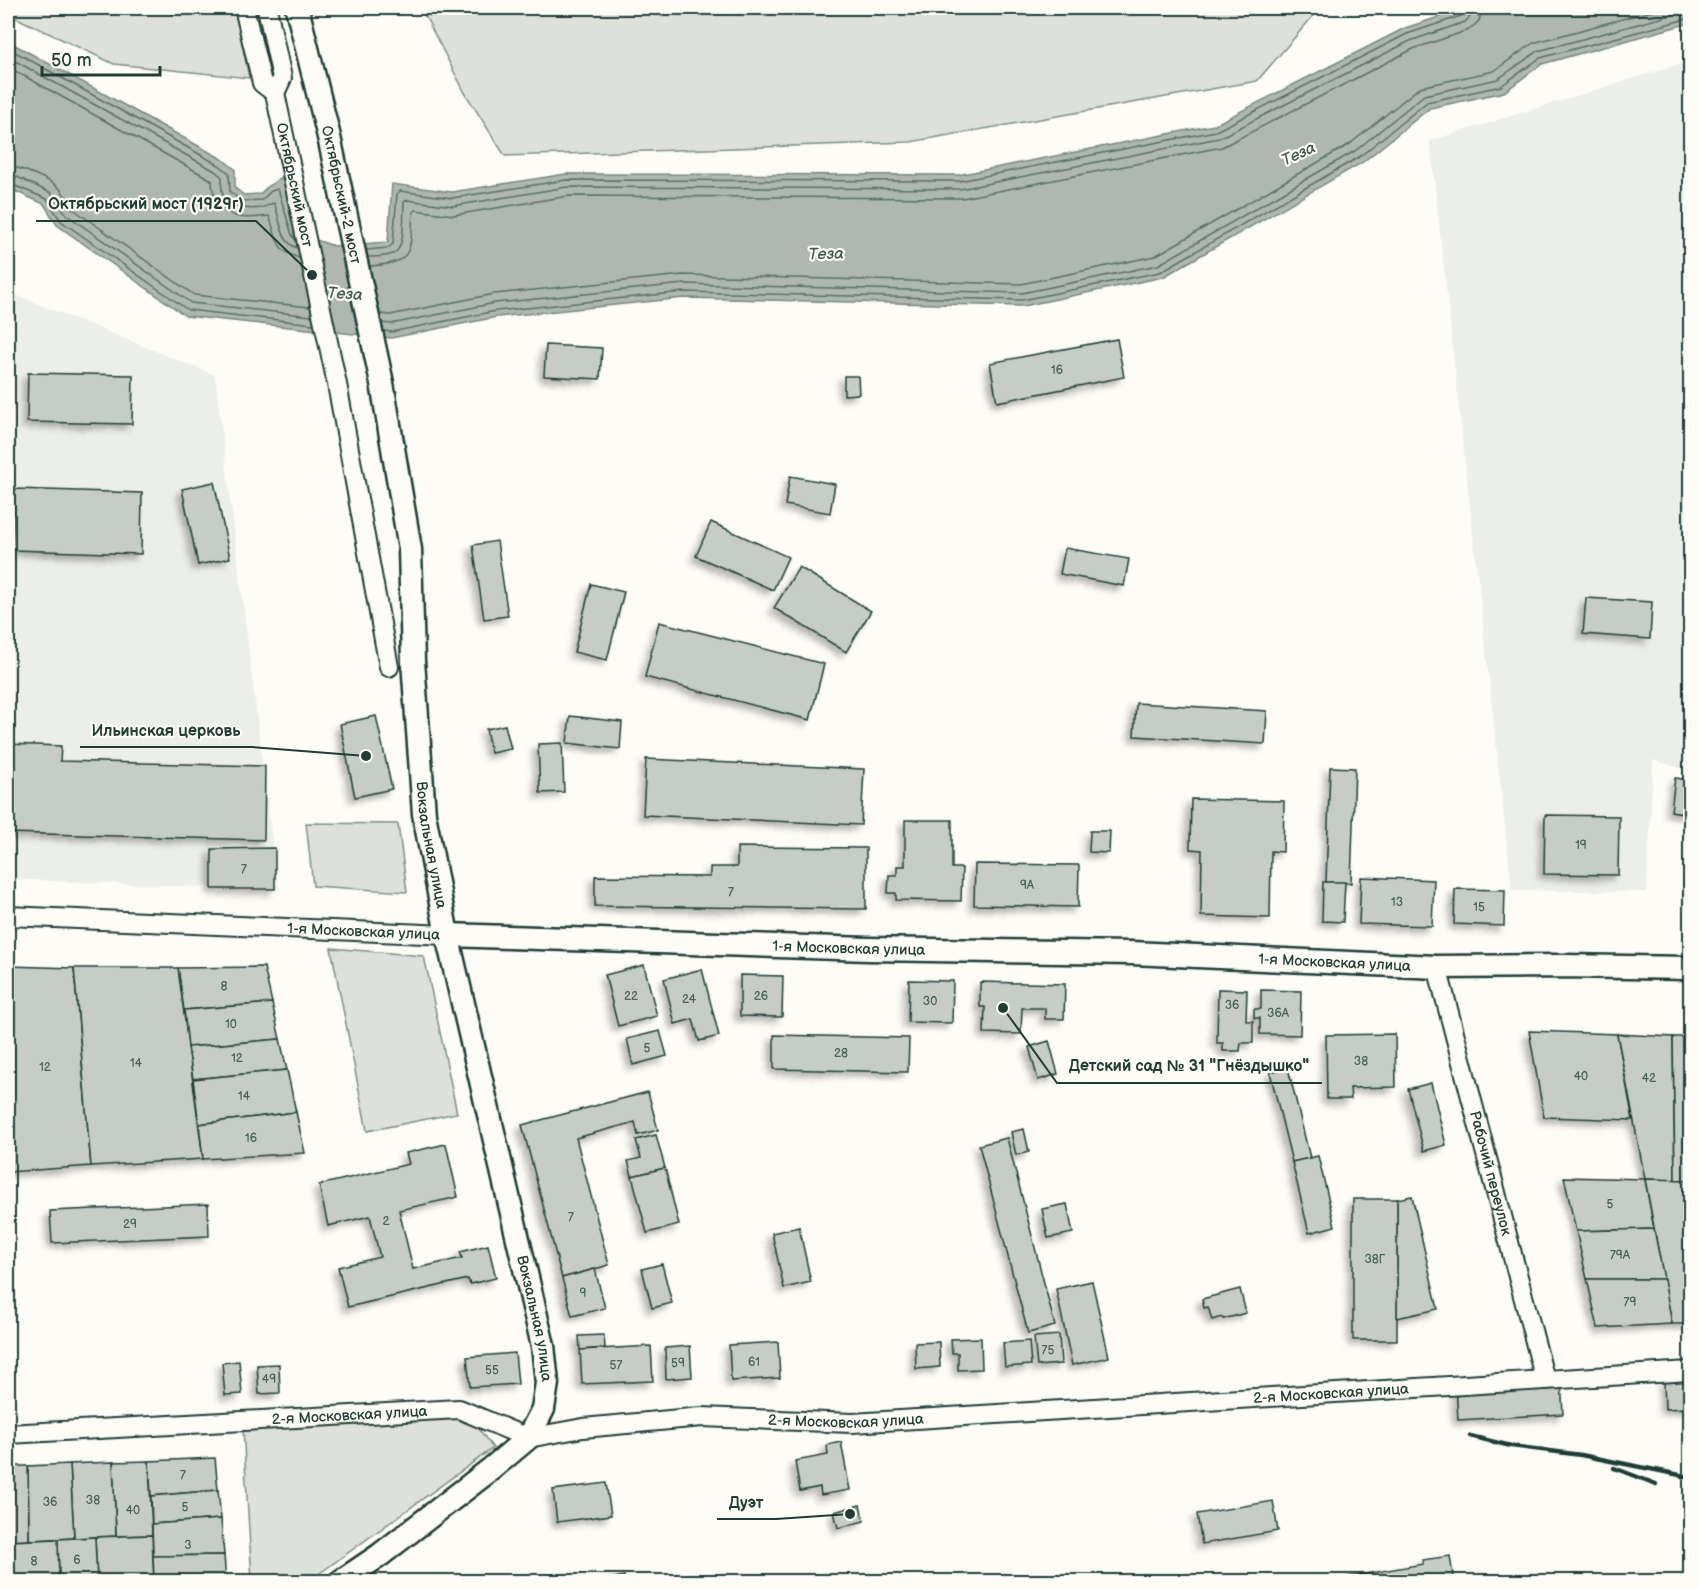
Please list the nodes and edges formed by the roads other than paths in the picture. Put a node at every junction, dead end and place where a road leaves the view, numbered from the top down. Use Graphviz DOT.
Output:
graph roads {
  1 [pos="244,8"];
  2 [pos="267,8"];
  3 [pos="297,8"];
  4 [pos="275,93"];
  5 [pos="382,383"];
  6 [pos="389,667"];
  7 [pos="8,916"];
  8 [pos="447,935"];
  9 [pos="1437,967"];
  10 [pos="1690,968"];
  11 [pos="1690,1371"];
  12 [pos="1545,1380"];
  13 [pos="8,1434"];
  14 [pos="528,1438"];
  15 [pos="340,1581"];
  1 -- 4 [label="street"];
  2 -- 4 [label="street"];
  3 -- 5 [label="main road, Октябрьский-2 мост"];
  4 -- 6 [label="street, Октябрьский мост"];
  5 -- 8 [label="main road, Вокзальная улица"];
  7 -- 8 [label="street, 1-я Московская улица"];
  8 -- 9 [label="main road, 1-я Московская улица"];
  8 -- 14 [label="main road, Вокзальная улица"];
  9 -- 10 [label="main road, 1-я Московская улица"];
  9 -- 12 [label="street, Рабочий переулок"];
  11 -- 12 [label="street, 2-я Московская улица"];
  12 -- 14 [label="street, 2-я Московская улица"];
  13 -- 14 [label="street, 2-я Московская улица"];
  14 -- 15 [label="main road"];
}
